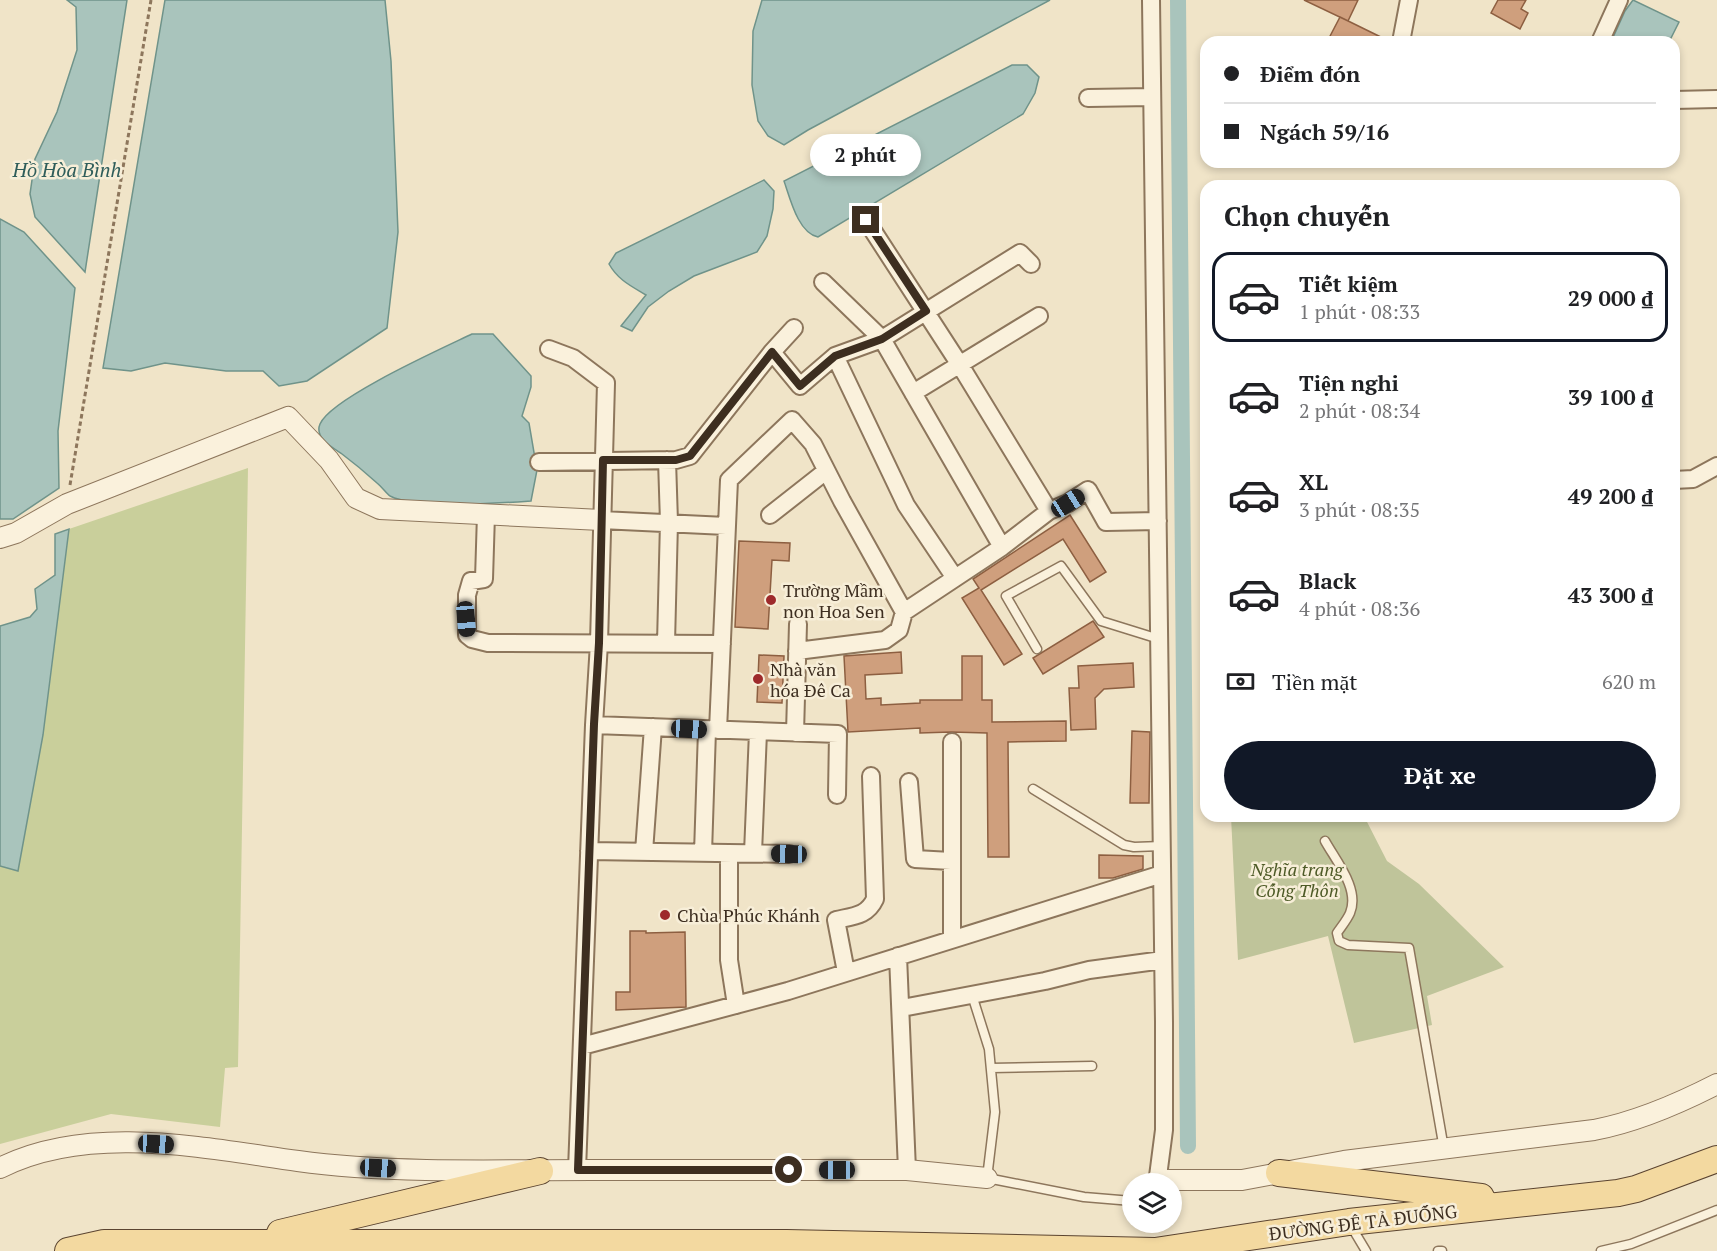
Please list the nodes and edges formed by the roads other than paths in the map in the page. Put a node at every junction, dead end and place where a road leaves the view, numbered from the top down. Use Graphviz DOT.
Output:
graph roads {
  1 [pos="1151,0"];
  2 [pos="1409,0"];
  3 [pos="1619,0"];
  4 [pos="1402,36"];
  5 [pos="1603,36"];
  6 [pos="1088,98"];
  7 [pos="1152,98"];
  8 [pos="1717,99"];
  9 [pos="1680,100"];
  10 [pos="866,220"];
  11 [pos="1031,264"];
  12 [pos="823,282"];
  13 [pos="926,311"];
  14 [pos="1039,316"];
  15 [pos="794,328"];
  16 [pos="882,339"];
  17 [pos="549,349"];
  18 [pos="772,352"];
  19 [pos="835,356"];
  20 [pos="960,365"];
  21 [pos="913,393"];
  22 [pos="603,460"];
  23 [pos="667,460"];
  24 [pos="539,462"];
  25 [pos="1717,466"];
  26 [pos="826,471"];
  27 [pos="1717,478"];
  28 [pos="1693,479"];
  29 [pos="1680,480"];
  30 [pos="1049,511"];
  31 [pos="486,514"];
  32 [pos="770,515"];
  33 [pos="601,520"];
  34 [pos="1158,521"];
  35 [pos="669,522"];
  36 [pos="726,526"];
  37 [pos="0,538"];
  38 [pos="1002,547"];
  39 [pos="955,578"];
  40 [pos="904,612"];
  41 [pos="798,624"];
  42 [pos="1159,639"];
  43 [pos="599,643"];
  44 [pos="666,643"];
  45 [pos="722,644"];
  46 [pos="1037,649"];
  47 [pos="797,651"];
  48 [pos="594,724"];
  49 [pos="653,727"];
  50 [pos="712,730"];
  51 [pos="759,732"];
  52 [pos="795,733"];
  53 [pos="952,742"];
  54 [pos="871,776"];
  55 [pos="909,782"];
  56 [pos="1033,789"];
  57 [pos="837,795"];
  58 [pos="1325,841"];
  59 [pos="1162,846"];
  60 [pos="589,851"];
  61 [pos="644,852"];
  62 [pos="703,853"];
  63 [pos="729,853"];
  64 [pos="753,853"];
  65 [pos="789,854"];
  66 [pos="951,861"];
  67 [pos="1162,874"];
  68 [pos="952,939"];
  69 [pos="898,956"];
  70 [pos="1163,960"];
  71 [pos="846,972"];
  72 [pos="972,995"];
  73 [pos="736,1005"];
  74 [pos="902,1008"];
  75 [pos="582,1046"];
  76 [pos="1092,1066"];
  77 [pos="991,1068"];
  78 [pos="1717,1084"];
  79 [pos="1444,1149"];
  80 [pos="1717,1159"];
  81 [pos="0,1168"];
  82 [pos="578,1170"];
  83 [pos="907,1170"];
  84 [pos="540,1171"];
  85 [pos="1158,1173"];
  86 [pos="1279,1173"];
  87 [pos="987,1178"];
  88 [pos="1182,1181"];
  89 [pos="1122,1199"];
  90 [pos="1527,1203"];
  91 [pos="1717,1210"];
  92 [pos="1349,1222"];
  93 [pos="239,1243"];
  94 [pos="68,1251"];
  95 [pos="1138,1251"];
  96 [pos="1366,1251"];
  97 [pos="1601,1251"];
  1 -- 7 [label="street"];
  2 -- 4 [label="street"];
  3 -- 5 [label="street"];
  6 -- 7 [label="street"];
  7 -- 34 [label="street"];
  8 -- 9 [label="street"];
  10 -- 13 [label="street"];
  11 -- 13 [label="street"];
  12 -- 16 [label="street"];
  13 -- 16 [label="street"];
  13 -- 20 [label="street"];
  14 -- 20 [label="street"];
  15 -- 18 [label="street"];
  16 -- 19 [label="street"];
  16 -- 21 [label="street"];
  17 -- 22 [label="street"];
  18 -- 19 [label="street"];
  18 -- 23 [label="street"];
  19 -- 39 [label="street"];
  20 -- 21 [label="street"];
  20 -- 30 [label="street"];
  21 -- 38 [label="street"];
  22 -- 23 [label="street"];
  22 -- 24 [label="street"];
  22 -- 33 [label="street"];
  23 -- 35 [label="street"];
  25 -- 28 [label="street"];
  26 -- 32 [label="street"];
  26 -- 36 [label="street"];
  26 -- 40 [label="street"];
  27 -- 28 [label="street"];
  28 -- 29 [label="street"];
  30 -- 34 [label="street"];
  30 -- 38 [label="street"];
  31 -- 33 [label="street"];
  31 -- 37 [label="street"];
  31 -- 43 [label="street"];
  33 -- 35 [label="street"];
  33 -- 43 [label="street"];
  34 -- 42 [label="street"];
  35 -- 36 [label="street"];
  35 -- 44 [label="street"];
  36 -- 45 [label="street"];
  38 -- 39 [label="street"];
  39 -- 40 [label="street"];
  40 -- 47 [label="street"];
  41 -- 47 [label="street"];
  42 -- 46 [label="lane"];
  42 -- 59 [label="street"];
  43 -- 44 [label="street"];
  43 -- 48 [label="street"];
  44 -- 45 [label="street"];
  45 -- 50 [label="street"];
  47 -- 52 [label="street"];
  48 -- 49 [label="street"];
  48 -- 60 [label="street"];
  49 -- 50 [label="street"];
  49 -- 61 [label="street"];
  50 -- 51 [label="street"];
  50 -- 62 [label="street"];
  51 -- 52 [label="street"];
  51 -- 64 [label="street"];
  52 -- 57 [label="street"];
  53 -- 66 [label="street"];
  54 -- 71 [label="street"];
  55 -- 66 [label="street"];
  56 -- 59 [label="lane"];
  58 -- 79 [label="lane"];
  59 -- 67 [label="street"];
  60 -- 61 [label="street"];
  60 -- 75 [label="street"];
  61 -- 62 [label="street"];
  62 -- 63 [label="street"];
  63 -- 64 [label="street"];
  63 -- 73 [label="street"];
  64 -- 65 [label="street"];
  66 -- 68 [label="street"];
  67 -- 68 [label="street"];
  67 -- 70 [label="street"];
  68 -- 69 [label="street"];
  69 -- 71 [label="street"];
  69 -- 74 [label="street"];
  70 -- 72 [label="street"];
  70 -- 85 [label="street"];
  71 -- 73 [label="street"];
  72 -- 74 [label="street"];
  72 -- 77 [label="lane"];
  73 -- 75 [label="street"];
  74 -- 83 [label="street"];
  75 -- 82 [label="street"];
  76 -- 77 [label="lane"];
  77 -- 87 [label="lane"];
  78 -- 79 [label="street"];
  79 -- 86 [label="street"];
  80 -- 90 [label="main road, ĐƯỜNG ĐÊ TẢ ĐUỐNG"];
  81 -- 84 [label="street"];
  82 -- 83 [label="street"];
  82 -- 84 [label="street"];
  83 -- 87 [label="street"];
  84 -- 93 [label="main road"];
  86 -- 88 [label="street"];
  86 -- 90 [label="main road"];
  87 -- 89 [label="lane"];
  90 -- 92 [label="main road, ĐƯỜNG ĐÊ TẢ ĐUỐNG"];
  91 -- 97 [label="lane"];
  92 -- 95 [label="main road, ĐƯỜNG ĐÊ TẢ ĐUỐNG"];
  92 -- 96 [label="lane"];
  93 -- 94 [label="main road, ĐƯỜNG ĐÊ TẢ ĐUỐNG"];
  93 -- 95 [label="main road, ĐƯỜNG ĐÊ TẢ ĐUỐNG"];
}
